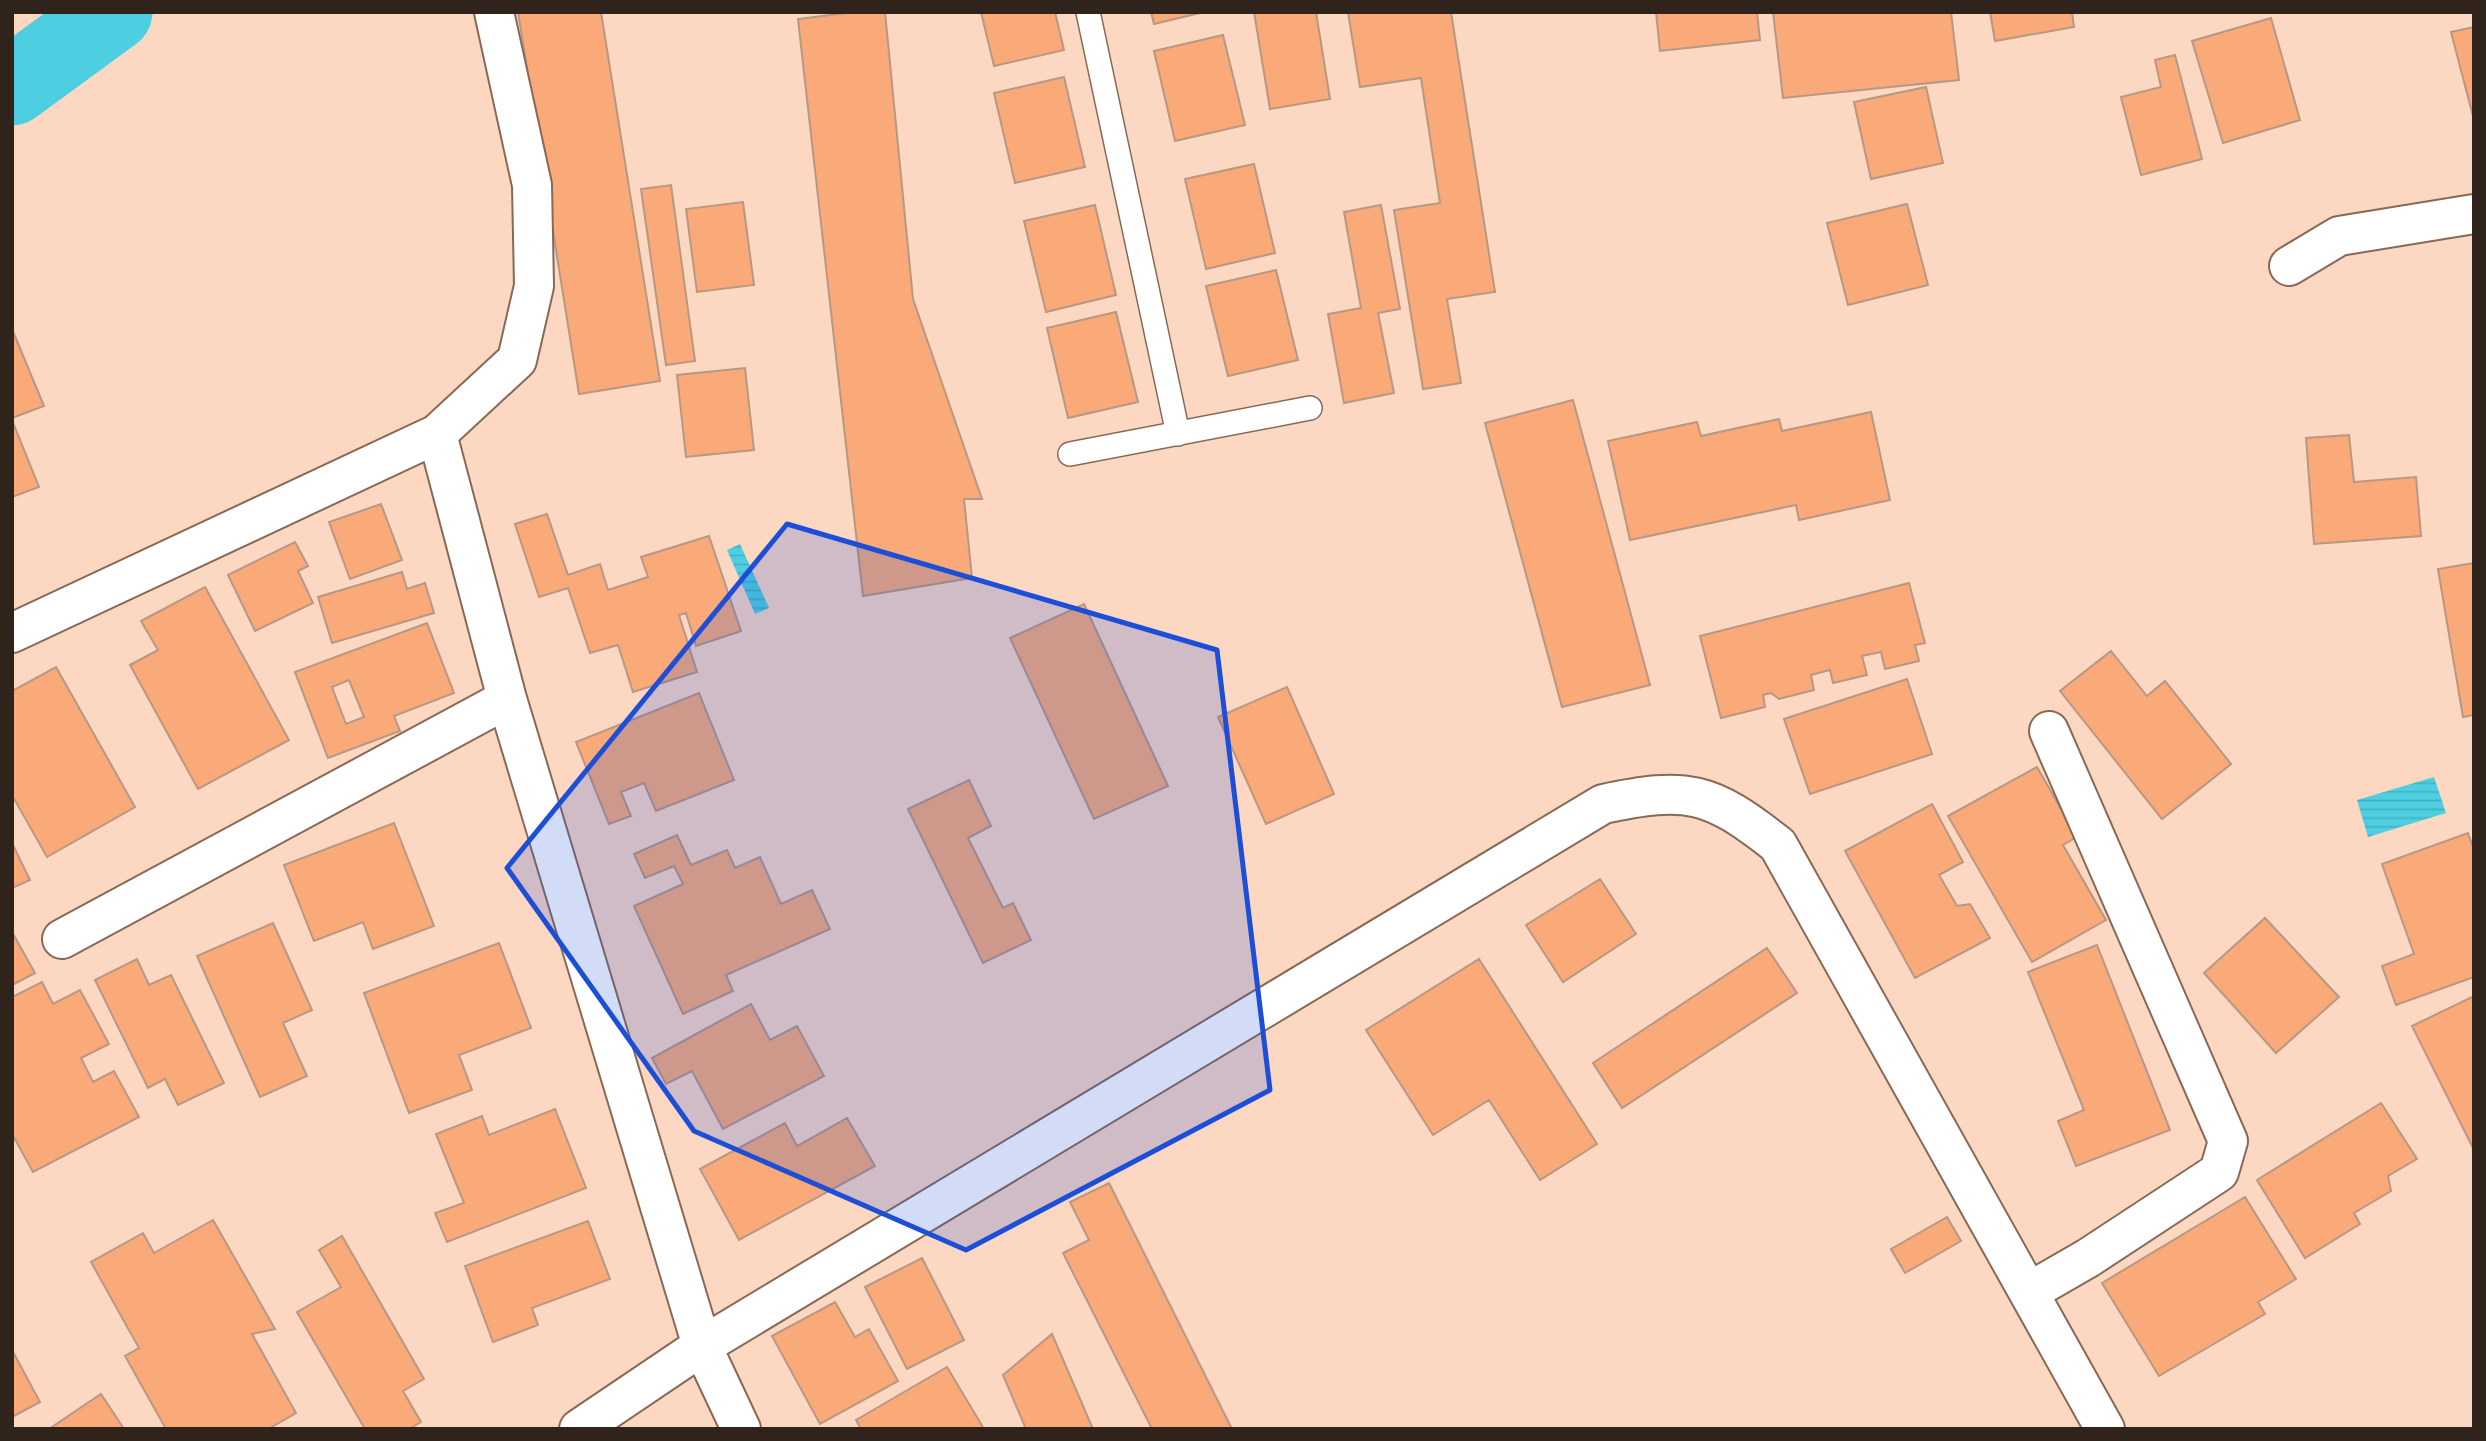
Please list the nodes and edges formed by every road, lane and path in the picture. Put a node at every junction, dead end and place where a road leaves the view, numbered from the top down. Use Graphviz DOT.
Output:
graph roads {
  1 [pos="494,12"];
  2 [pos="1088,12"];
  3 [pos="2474,214"];
  4 [pos="2289,266"];
  5 [pos="1310,408"];
  6 [pos="437,434"];
  7 [pos="1178,434"];
  8 [pos="1070,454"];
  9 [pos="12,633"];
  10 [pos="508,699"];
  11 [pos="2049,731"];
  12 [pos="62,939"];
  13 [pos="2029,1292"];
  14 [pos="702,1346"];
  15 [pos="579,1429"];
  16 [pos="741,1429"];
  17 [pos="2105,1429"];
  1 -- 6 [label="street"];
  2 -- 7 [label="lane"];
  3 -- 4 [label="street"];
  5 -- 7 [label="lane"];
  6 -- 9 [label="street"];
  6 -- 10 [label="street"];
  7 -- 8 [label="lane"];
  10 -- 12 [label="street"];
  10 -- 14 [label="street"];
  11 -- 13 [label="street"];
  13 -- 14 [label="street"];
  13 -- 17 [label="street"];
  14 -- 15 [label="street"];
  14 -- 16 [label="street"];
}
